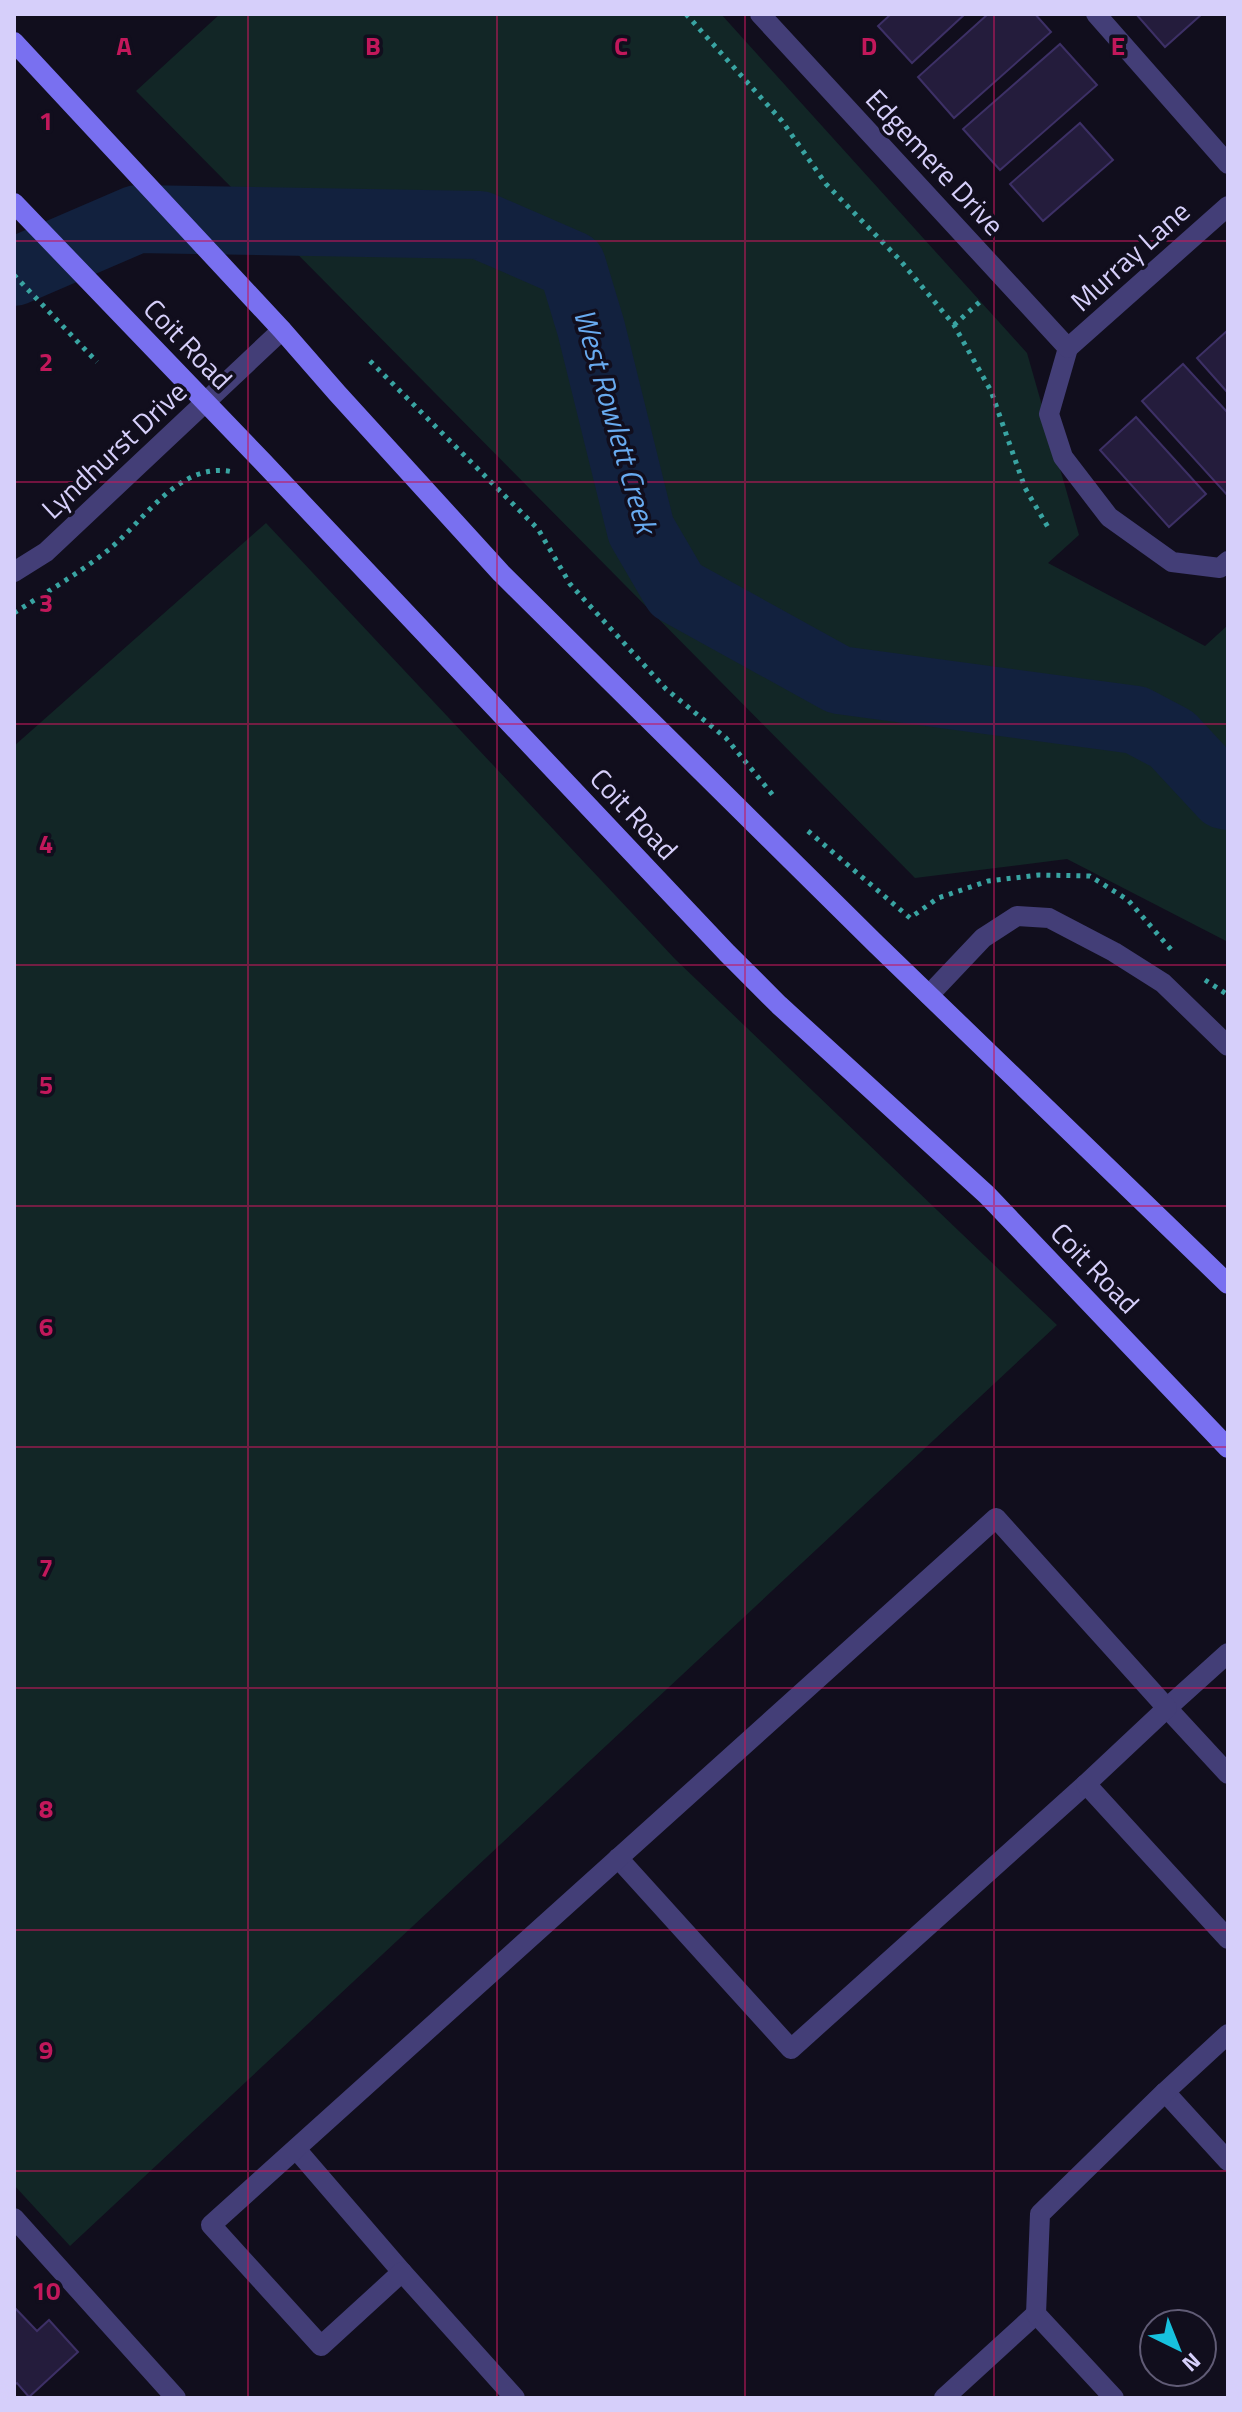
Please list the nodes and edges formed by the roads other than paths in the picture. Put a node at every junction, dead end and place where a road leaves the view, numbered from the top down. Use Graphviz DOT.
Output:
graph roads {
  1 [pos="760,14"];
  2 [pos="1096,14"];
  3 [pos="19,47"];
  4 [pos="1228,164"];
  5 [pos="14,203"];
  6 [pos="1228,206"];
  7 [pos="282,330"];
  8 [pos="1068,348"];
  9 [pos="206,403"];
  10 [pos="1228,561"];
  11 [pos="14,572"];
  12 [pos="929,995"];
  13 [pos="1228,1046"];
  14 [pos="1228,1284"];
  15 [pos="1228,1448"];
  16 [pos="1228,1653"];
  17 [pos="1167,1708"];
  18 [pos="1228,1774"];
  19 [pos="1086,1784"];
  20 [pos="618,1858"];
  21 [pos="1228,1939"];
  22 [pos="1228,2034"];
  23 [pos="1165,2092"];
  24 [pos="296,2149"];
  25 [pos="1228,2161"];
  26 [pos="14,2218"];
  27 [pos="402,2272"];
  28 [pos="1036,2314"];
  29 [pos="176,2398"];
  30 [pos="515,2398"];
  31 [pos="944,2398"];
  32 [pos="1114,2398"];
  1 -- 8 [label="street, Edgemere Drive"];
  2 -- 4 [label="street"];
  3 -- 7 [label="main road"];
  5 -- 9 [label="main road, Coit Road"];
  6 -- 8 [label="street, Murray Lane"];
  7 -- 9 [label="street, Lyndhurst Drive"];
  7 -- 12 [label="main road"];
  8 -- 10 [label="street"];
  9 -- 11 [label="street, Lyndhurst Drive"];
  9 -- 15 [label="main road, Coit Road"];
  12 -- 13 [label="street"];
  12 -- 14 [label="main road"];
  16 -- 17 [label="street"];
  17 -- 18 [label="street"];
  17 -- 19 [label="street"];
  17 -- 20 [label="street"];
  19 -- 20 [label="street"];
  19 -- 21 [label="street"];
  20 -- 24 [label="street"];
  22 -- 23 [label="street"];
  23 -- 25 [label="street"];
  23 -- 28 [label="street"];
  24 -- 27 [label="street"];
  24 -- 27 [label="street"];
  26 -- 29 [label="street"];
  27 -- 30 [label="street"];
  28 -- 31 [label="street"];
  28 -- 32 [label="street"];
}
